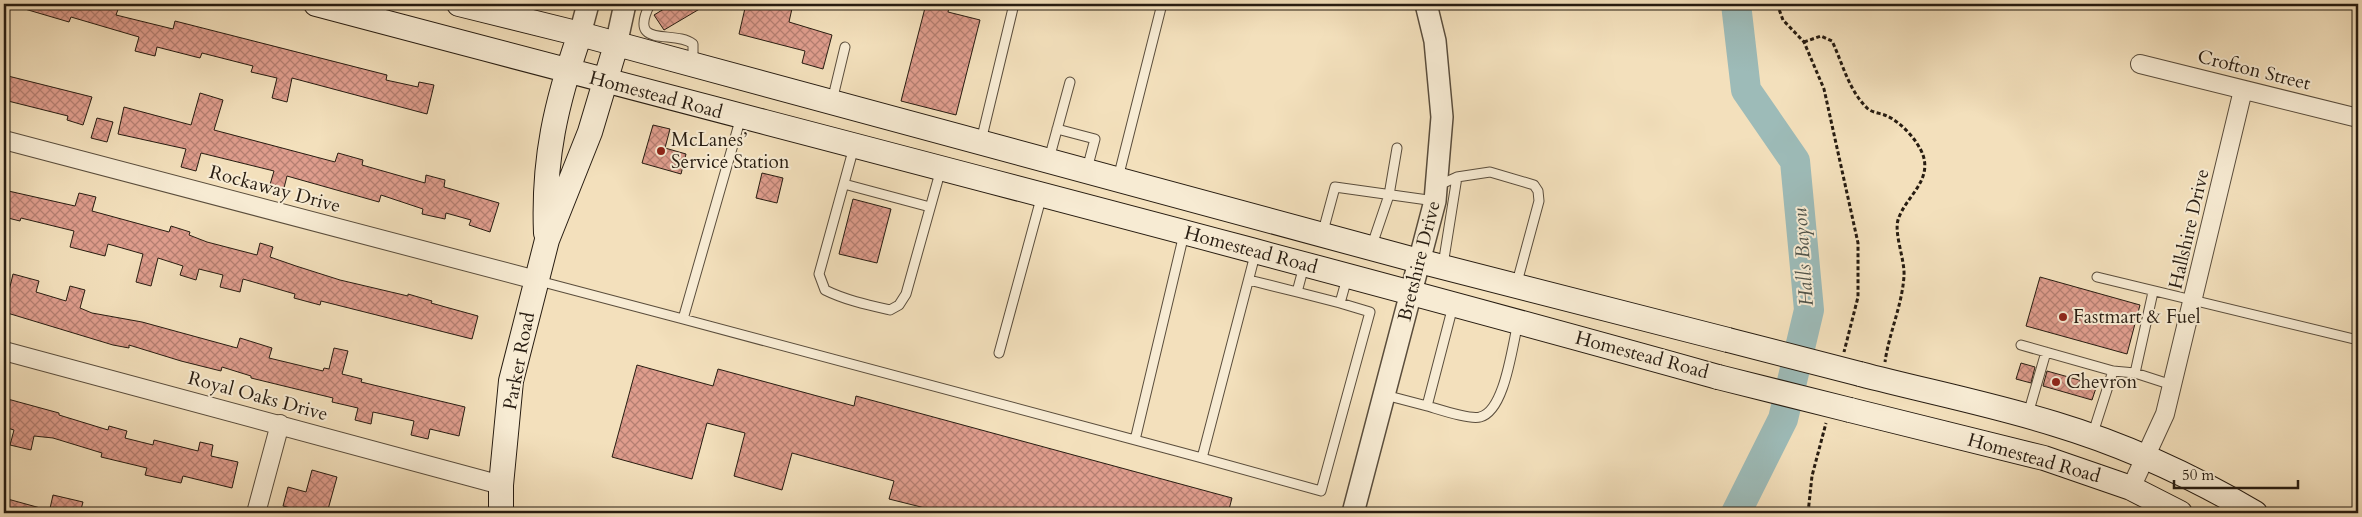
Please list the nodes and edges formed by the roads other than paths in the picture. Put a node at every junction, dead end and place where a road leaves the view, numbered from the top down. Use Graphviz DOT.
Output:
graph roads {
  1 [pos="320,4"];
  2 [pos="459,4"];
  3 [pos="588,4"];
  4 [pos="625,4"];
  5 [pos="650,4"];
  6 [pos="1014,4"];
  7 [pos="1162,4"];
  8 [pos="1426,4"];
  9 [pos="580,34"];
  10 [pos="616,45"];
  11 [pos="845,47"];
  12 [pos="2140,64"];
  13 [pos="693,66"];
  14 [pos="567,72"];
  15 [pos="605,82"];
  16 [pos="1070,82"];
  17 [pos="2243,90"];
  18 [pos="831,103"];
  19 [pos="741,117"];
  20 [pos="2358,118"];
  21 [pos="1057,129"];
  22 [pos="4,140"];
  23 [pos="980,144"];
  24 [pos="854,146"];
  25 [pos="1397,148"];
  26 [pos="1048,162"];
  27 [pos="940,169"];
  28 [pos="1087,172"];
  29 [pos="1457,177"];
  30 [pos="1118,180"];
  31 [pos="844,184"];
  32 [pos="1436,194"];
  33 [pos="1042,195"];
  34 [pos="1389,195"];
  35 [pos="1186,199"];
  36 [pos="930,206"];
  37 [pos="1182,232"];
  38 [pos="1322,235"];
  39 [pos="547,240"];
  40 [pos="1371,249"];
  41 [pos="1256,251"];
  42 [pos="1419,262"];
  43 [pos="1305,264"];
  44 [pos="1442,268"];
  45 [pos="1348,275"];
  46 [pos="2097,278"];
  47 [pos="536,280"];
  48 [pos="1249,280"];
  49 [pos="1516,286"];
  50 [pos="1297,292"];
  51 [pos="1412,292"];
  52 [pos="2152,292"];
  53 [pos="2193,302"];
  54 [pos="1340,303"];
  55 [pos="1454,303"];
  56 [pos="683,319"];
  57 [pos="1519,321"];
  58 [pos="1678,328"];
  59 [pos="2358,340"];
  60 [pos="2021,345"];
  61 [pos="4,351"];
  62 [pos="999,352"];
  63 [pos="2046,352"];
  64 [pos="1668,362"];
  65 [pos="2113,371"];
  66 [pos="2135,372"];
  67 [pos="2172,385"];
  68 [pos="1915,388"];
  69 [pos="1384,395"];
  70 [pos="1427,406"];
  71 [pos="2027,417"];
  72 [pos="280,424"];
  73 [pos="1908,424"];
  74 [pos="2092,436"];
  75 [pos="1135,440"];
  76 [pos="2144,456"];
  77 [pos="1202,458"];
  78 [pos="501,484"];
  79 [pos="2131,488"];
  80 [pos="256,513"];
  81 [pos="501,513"];
  82 [pos="1354,513"];
  83 [pos="2180,513"];
  84 [pos="2255,513"];
  1 -- 14 [label="main road, Homestead Road"];
  2 -- 9 [label="main road, Homestead Road"];
  3 -- 9 [label="street, Parker Road"];
  4 -- 10 [label="street, Parker Road"];
  5 -- 13 [label="lane"];
  6 -- 23 [label="lane"];
  7 -- 30 [label="lane"];
  8 -- 32 [label="street, Bretshire Drive"];
  9 -- 10 [label="main road, Homestead Road"];
  9 -- 14 [label="main road, Parker Road"];
  10 -- 13 [label="main road, Homestead Road"];
  10 -- 15 [label="main road, Parker Road"];
  11 -- 18 [label="lane"];
  12 -- 17 [label="street, Crofton Street"];
  13 -- 18 [label="main road, Homestead Road"];
  14 -- 15 [label="main road, Homestead Road"];
  14 -- 39 [label="main road, Parker Road"];
  15 -- 19 [label="main road, Homestead Road"];
  15 -- 39 [label="main road, Parker Road"];
  16 -- 21 [label="lane"];
  17 -- 20 [label="street, Crofton Street"];
  17 -- 53 [label="street, Hallshire Drive"];
  18 -- 23 [label="main road, Homestead Road"];
  19 -- 24 [label="main road, Homestead Road"];
  19 -- 56 [label="lane"];
  21 -- 26 [label="lane"];
  21 -- 28 [label="lane"];
  22 -- 47 [label="street, Rockaway Drive"];
  23 -- 26 [label="main road, Homestead Road"];
  24 -- 27 [label="main road, Homestead Road"];
  24 -- 31 [label="lane"];
  25 -- 34 [label="lane"];
  26 -- 28 [label="main road, Homestead Road"];
  27 -- 33 [label="main road, Homestead Road"];
  27 -- 36 [label="lane"];
  28 -- 30 [label="main road, Homestead Road"];
  29 -- 32 [label="lane"];
  29 -- 44 [label="lane"];
  29 -- 49 [label="lane"];
  30 -- 35 [label="main road, Homestead Road"];
  31 -- 36 [label="lane"];
  31 -- 36 [label="lane"];
  32 -- 34 [label="lane"];
  32 -- 42 [label="street, Bretshire Drive"];
  33 -- 37 [label="main road, Homestead Road"];
  33 -- 62 [label="lane"];
  34 -- 38 [label="lane"];
  34 -- 40 [label="lane"];
  35 -- 37 [label="main road"];
  35 -- 38 [label="main road, Homestead Road"];
  37 -- 41 [label="main road, Homestead Road"];
  37 -- 75 [label="lane"];
  38 -- 40 [label="main road, Homestead Road"];
  39 -- 47 [label="main road, Parker Road"];
  40 -- 42 [label="main road, Homestead Road"];
  41 -- 43 [label="main road, Homestead Road"];
  41 -- 48 [label="lane"];
  42 -- 44 [label="main road, Homestead Road"];
  42 -- 51 [label="street, Bretshire Drive"];
  43 -- 45 [label="main road, Homestead Road"];
  43 -- 50 [label="lane"];
  44 -- 49 [label="main road, Homestead Road"];
  45 -- 51 [label="main road, Homestead Road"];
  45 -- 54 [label="lane"];
  46 -- 52 [label="lane"];
  47 -- 56 [label="lane"];
  47 -- 78 [label="main road, Parker Road"];
  48 -- 50 [label="lane"];
  48 -- 77 [label="lane"];
  49 -- 58 [label="main road, Homestead Road"];
  50 -- 54 [label="lane"];
  51 -- 55 [label="main road, Homestead Road"];
  51 -- 69 [label="street, Bretshire Drive"];
  52 -- 53 [label="lane"];
  52 -- 66 [label="lane"];
  53 -- 59 [label="lane"];
  53 -- 67 [label="street, Hallshire Drive"];
  54 -- 77 [label="lane"];
  55 -- 57 [label="main road, Homestead Road"];
  55 -- 70 [label="lane"];
  56 -- 75 [label="lane"];
  57 -- 64 [label="main road, Homestead Road"];
  57 -- 70 [label="lane"];
  58 -- 64 [label="main road"];
  58 -- 68 [label="main road, Homestead Road, bridge"];
  60 -- 63 [label="lane"];
  61 -- 72 [label="street, Royal Oaks Drive"];
  63 -- 65 [label="lane"];
  63 -- 71 [label="lane"];
  64 -- 73 [label="main road, Homestead Road, bridge"];
  65 -- 66 [label="lane"];
  65 -- 74 [label="lane"];
  66 -- 67 [label="lane"];
  67 -- 76 [label="street, Hallshire Drive"];
  68 -- 71 [label="main road, Homestead Road"];
  68 -- 73 [label="main road"];
  69 -- 70 [label="lane"];
  69 -- 82 [label="street, Bretshire Drive"];
  71 -- 74 [label="main road, Homestead Road"];
  72 -- 78 [label="street, Royal Oaks Drive"];
  72 -- 80 [label="street"];
  73 -- 79 [label="main road, Homestead Road"];
  74 -- 76 [label="main road, Homestead Road"];
  75 -- 77 [label="lane"];
  76 -- 79 [label="street, Hallshire Drive"];
  76 -- 84 [label="main road, Homestead Road"];
  78 -- 81 [label="main road, Parker Road"];
  79 -- 83 [label="main road, Homestead Road"];
}
